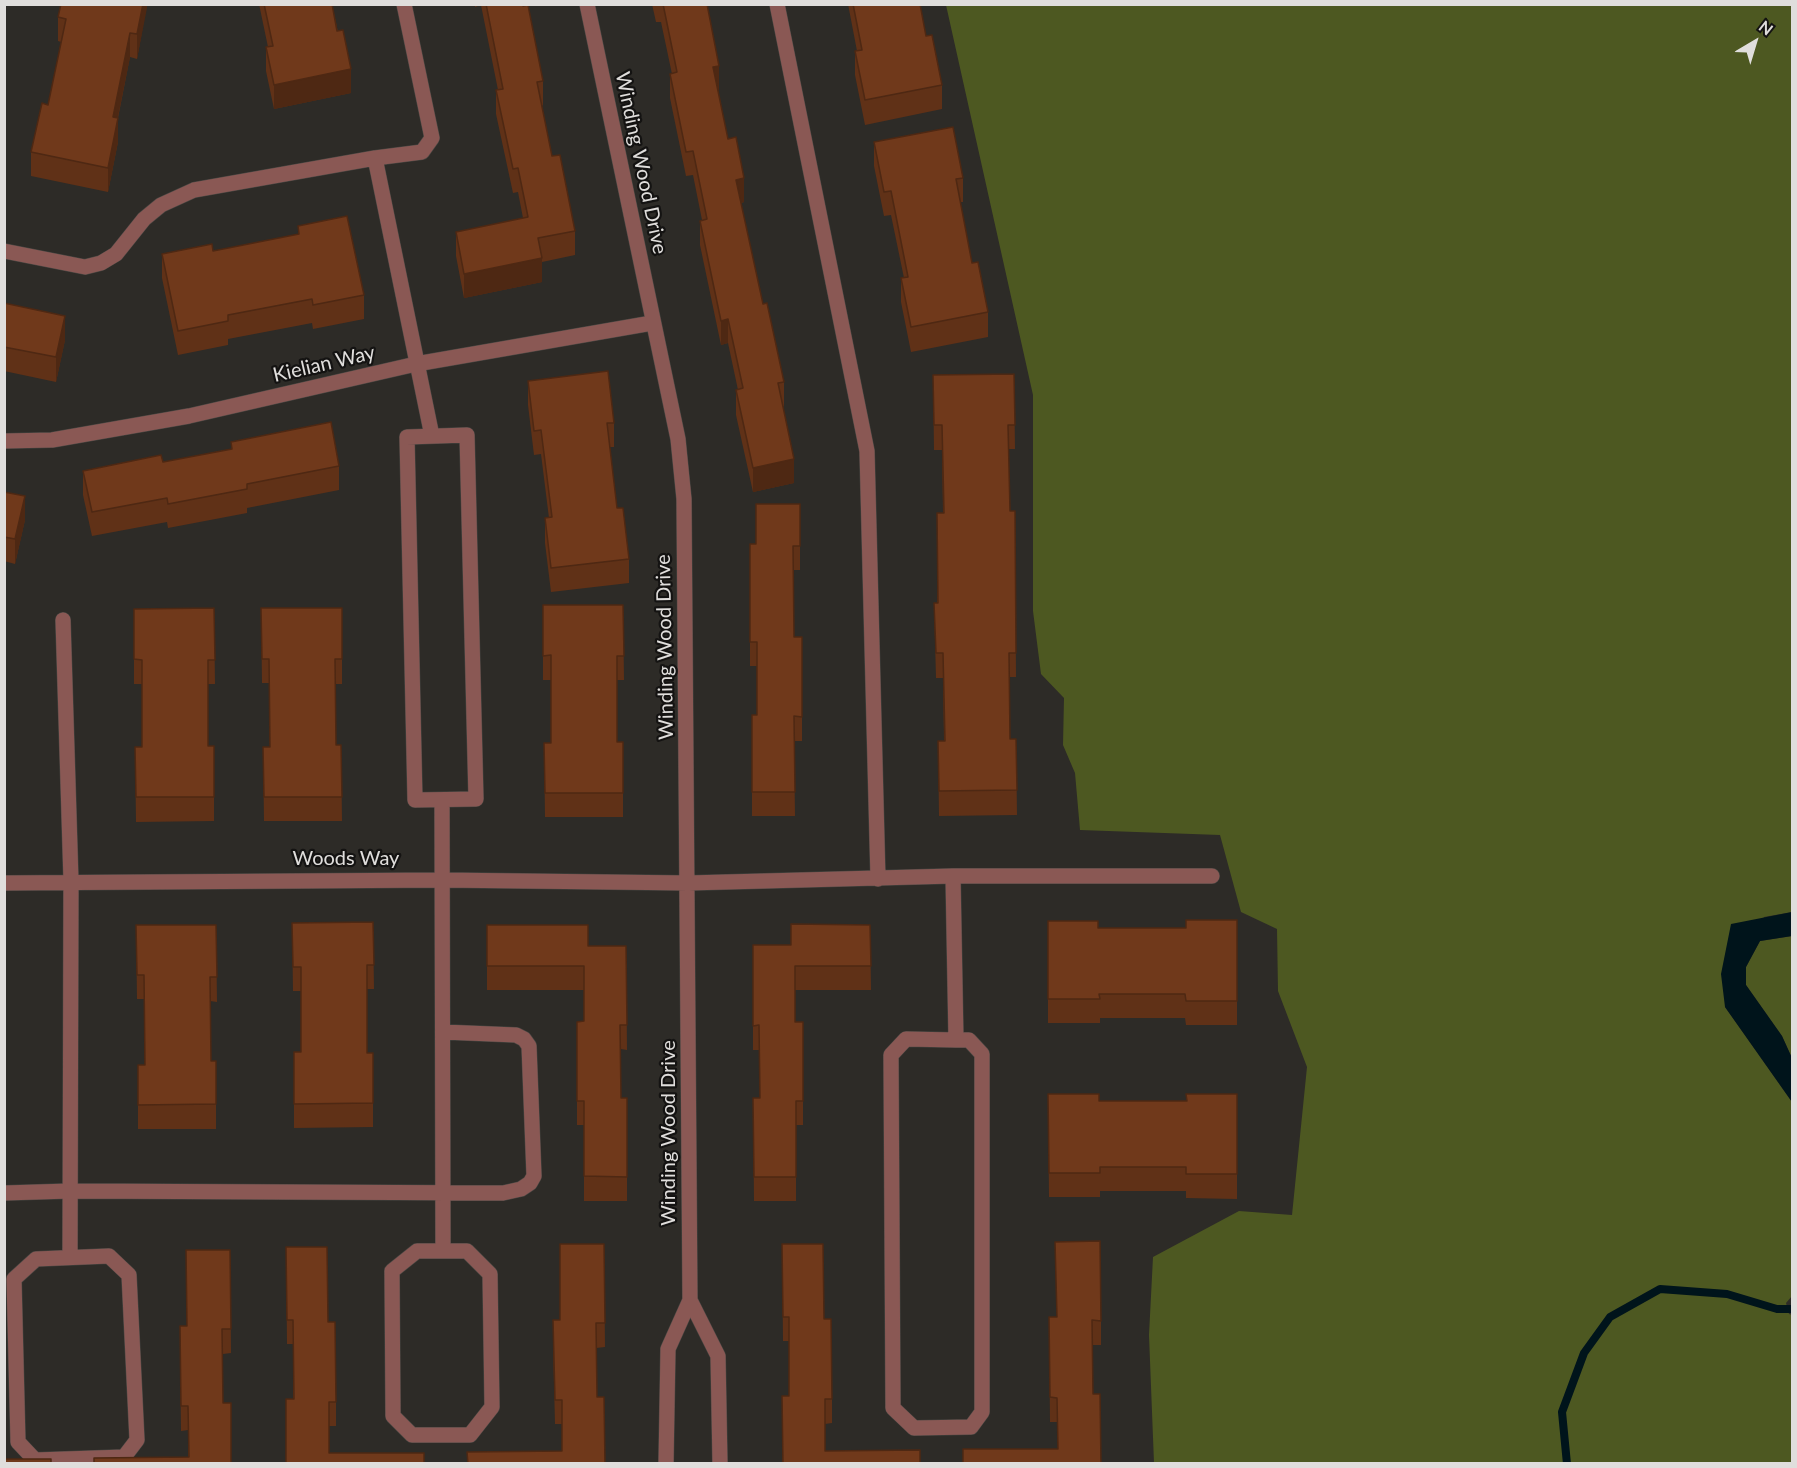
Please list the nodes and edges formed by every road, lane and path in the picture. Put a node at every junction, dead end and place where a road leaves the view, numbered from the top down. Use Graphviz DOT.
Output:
graph roads {
  1 [pos="404,4"];
  2 [pos="587,4"];
  3 [pos="777,4"];
  4 [pos="375,158"];
  5 [pos="4,251"];
  6 [pos="652,323"];
  7 [pos="416,364"];
  8 [pos="432,436"];
  9 [pos="4,441"];
  10 [pos="63,620"];
  11 [pos="442,800"];
  12 [pos="953,876"];
  13 [pos="1212,876"];
  14 [pos="878,879"];
  15 [pos="442,880"];
  16 [pos="71,881"];
  17 [pos="4,883"];
  18 [pos="688,884"];
  19 [pos="443,1032"];
  20 [pos="956,1040"];
  21 [pos="70,1191"];
  22 [pos="4,1192"];
  23 [pos="443,1192"];
  24 [pos="443,1251"];
  25 [pos="70,1257"];
  26 [pos="690,1300"];
  27 [pos="666,1464"];
  28 [pos="720,1464"];
  1 -- 4 [label="street"];
  2 -- 6 [label="street, Winding Wood Drive"];
  3 -- 14 [label="street"];
  4 -- 5 [label="street"];
  4 -- 7 [label="street"];
  6 -- 7 [label="street, Kielian Way"];
  6 -- 18 [label="street, Winding Wood Drive"];
  7 -- 8 [label="street"];
  7 -- 9 [label="street, Kielian Way"];
  8 -- 11 [label="street"];
  8 -- 11 [label="street"];
  10 -- 16 [label="street"];
  11 -- 15 [label="street"];
  12 -- 13 [label="street, Woods Way"];
  12 -- 14 [label="street, Woods Way"];
  12 -- 20 [label="street"];
  14 -- 18 [label="street, Woods Way"];
  15 -- 16 [label="street, Woods Way"];
  15 -- 18 [label="street, Woods Way"];
  15 -- 19 [label="street"];
  16 -- 17 [label="street, Woods Way"];
  16 -- 21 [label="street"];
  18 -- 26 [label="street, Winding Wood Drive"];
  19 -- 23 [label="street"];
  19 -- 23 [label="street"];
  20 -- 20 [label="street"];
  21 -- 22 [label="street"];
  21 -- 23 [label="street"];
  21 -- 25 [label="street"];
  23 -- 24 [label="street"];
  24 -- 24 [label="street"];
  25 -- 25 [label="street"];
  26 -- 27 [label="street, Winding Wood Drive"];
  26 -- 28 [label="street, Winding Wood Drive"];
}
